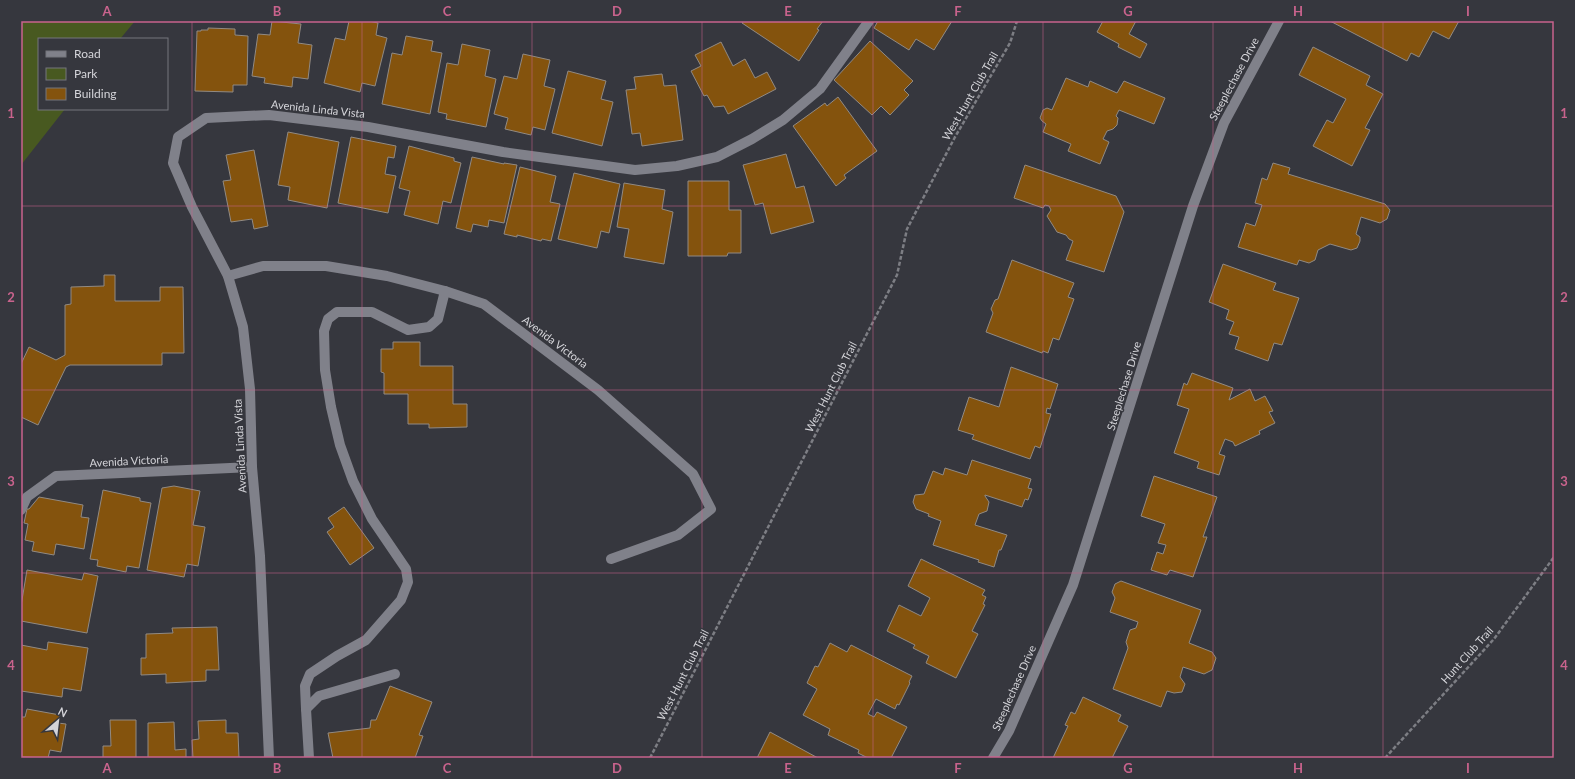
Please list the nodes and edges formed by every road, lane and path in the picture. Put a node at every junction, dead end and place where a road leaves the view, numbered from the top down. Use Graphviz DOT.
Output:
graph roads {
  1 [pos="869,21"];
  2 [pos="1017,21"];
  3 [pos="1279,21"];
  4 [pos="228,276"];
  5 [pos="445,291"];
  6 [pos="252,467"];
  7 [pos="21,510"];
  8 [pos="1554,557"];
  9 [pos="612,559"];
  10 [pos="395,674"];
  11 [pos="306,709"];
  12 [pos="269,758"];
  13 [pos="309,758"];
  14 [pos="650,758"];
  15 [pos="993,758"];
  16 [pos="1385,758"];
  1 -- 4 [label="street, Avenida Linda Vista"];
  2 -- 14 [label="path, West Hunt Club Trail"];
  3 -- 15 [label="street, Steeplechase Drive"];
  4 -- 5 [label="street, Avenida Victoria"];
  4 -- 6 [label="street, Avenida Linda Vista"];
  5 -- 9 [label="street, Avenida Victoria"];
  5 -- 11 [label="street"];
  6 -- 7 [label="street, Avenida Victoria"];
  6 -- 12 [label="street, Avenida Linda Vista"];
  8 -- 16 [label="path, Hunt Club Trail"];
  10 -- 11 [label="street"];
  11 -- 13 [label="street"];
}
